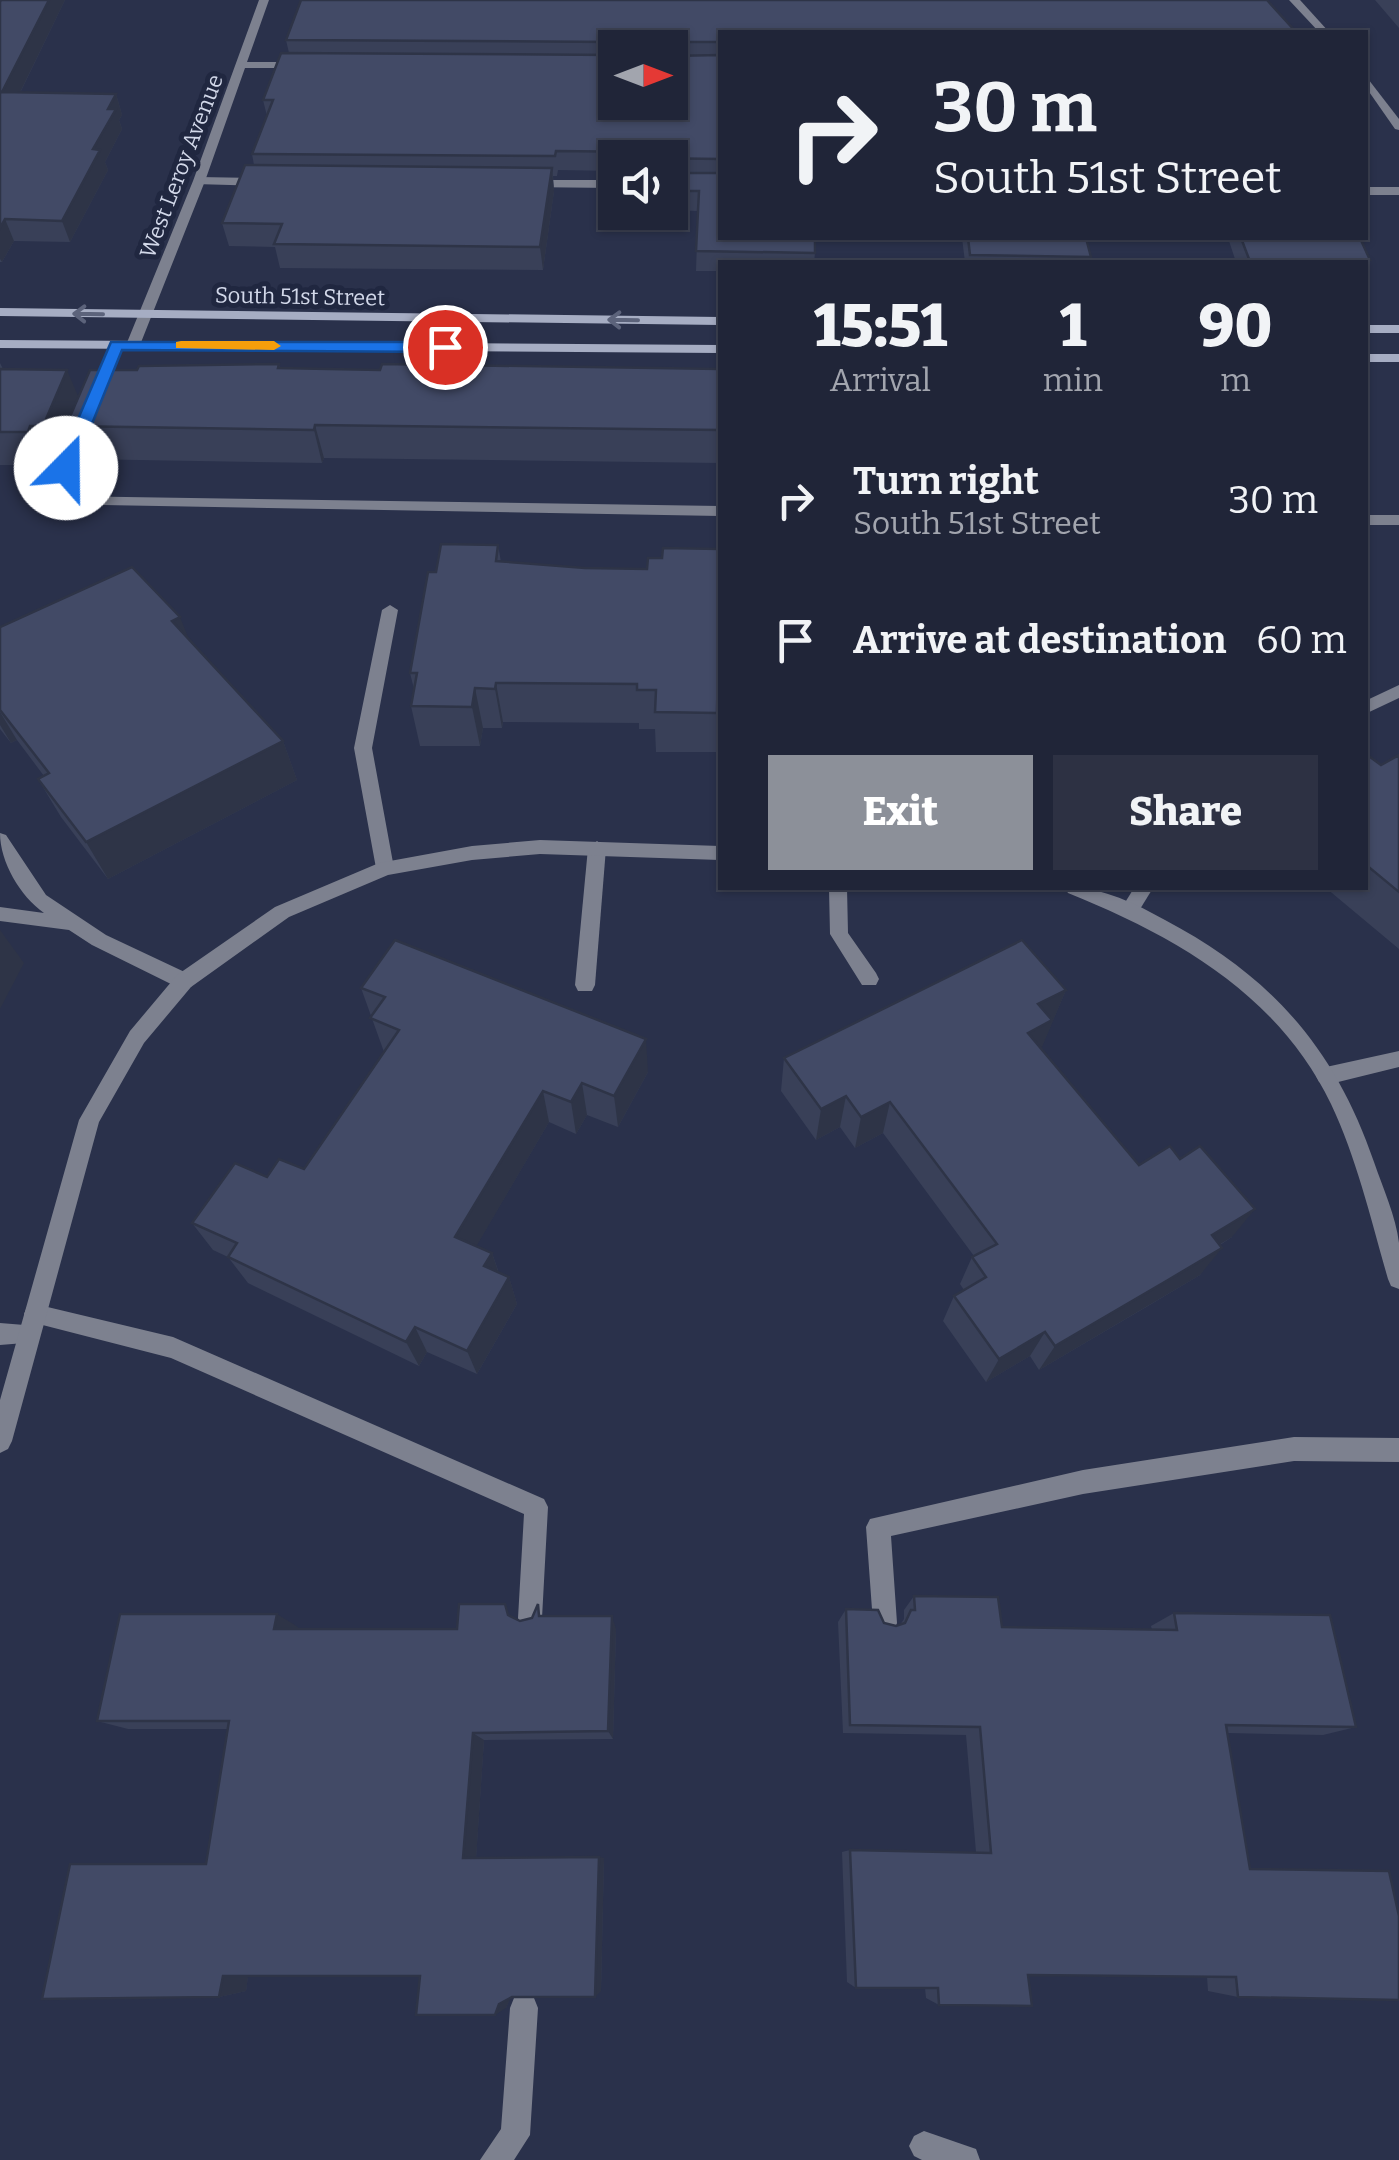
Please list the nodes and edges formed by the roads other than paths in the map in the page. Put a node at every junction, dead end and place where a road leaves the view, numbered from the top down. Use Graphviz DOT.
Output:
graph roads {
  1 [pos="264,0"];
  2 [pos="1294,0"];
  3 [pos="1322,30"];
  4 [pos="240,65"];
  5 [pos="309,65"];
  6 [pos="1368,82"];
  7 [pos="1399,127"];
  8 [pos="199,181"];
  9 [pos="269,182"];
  10 [pos="519,184"];
  11 [pos="598,184"];
  12 [pos="1368,190"];
  13 [pos="1399,191"];
  14 [pos="0,312"];
  15 [pos="145,314"];
  16 [pos="718,321"];
  17 [pos="1368,329"];
  18 [pos="1399,329"];
  19 [pos="0,344"];
  20 [pos="125,345"];
  21 [pos="718,349"];
  22 [pos="1368,358"];
  23 [pos="1399,358"];
  24 [pos="718,510"];
  25 [pos="1368,520"];
  26 [pos="1399,520"];
  27 [pos="390,610"];
  28 [pos="1399,691"];
  29 [pos="1368,706"];
  30 [pos="0,840"];
  31 [pos="597,848"];
  32 [pos="718,853"];
  33 [pos="385,868"];
  34 [pos="838,890"];
  35 [pos="1079,890"];
  36 [pos="1143,890"];
  37 [pos="1130,909"];
  38 [pos="0,914"];
  39 [pos="74,924"];
  40 [pos="184,980"];
  41 [pos="868,980"];
  42 [pos="584,986"];
  43 [pos="1399,1059"];
  44 [pos="1326,1076"];
  45 [pos="1399,1279"];
  46 [pos="32,1324"];
  47 [pos="0,1334"];
  48 [pos="0,1441"];
  49 [pos="1399,1450"];
  50 [pos="530,1618"];
  51 [pos="884,1623"];
  52 [pos="524,2008"];
  53 [pos="924,2146"];
  54 [pos="495,2160"];
  55 [pos="966,2160"];
  1 -- 4 [label="street, West Leroy Avenue"];
  2 -- 3 [label="street"];
  4 -- 5 [label="street"];
  4 -- 8 [label="street, West Leroy Avenue"];
  6 -- 7 [label="street"];
  8 -- 9 [label="street"];
  8 -- 15 [label="street, West Leroy Avenue"];
  10 -- 11 [label="street"];
  12 -- 13 [label="street"];
  15 -- 14 [label="street, South 51st Street, one-way"];
  16 -- 15 [label="street, South 51st Street, one-way"];
  15 -- 20 [label="street, West Leroy Avenue"];
  17 -- 18 [label="street"];
  19 -- 20 [label="street, South 51st Street"];
  20 -- 21 [label="street, South 51st Street"];
  20 -- 24 [label="street, West Leroy Avenue"];
  22 -- 23 [label="street"];
  25 -- 26 [label="street"];
  27 -- 33 [label="street"];
  28 -- 29 [label="street"];
  30 -- 39 [label="street"];
  31 -- 32 [label="street"];
  31 -- 33 [label="street"];
  31 -- 42 [label="street"];
  33 -- 40 [label="street"];
  34 -- 41 [label="street"];
  35 -- 37 [label="street"];
  36 -- 37 [label="street"];
  37 -- 44 [label="street"];
  38 -- 39 [label="street"];
  39 -- 40 [label="street"];
  40 -- 46 [label="street"];
  43 -- 44 [label="street"];
  44 -- 45 [label="street"];
  46 -- 47 [label="street"];
  46 -- 48 [label="street"];
  46 -- 50 [label="street"];
  49 -- 51 [label="street"];
  52 -- 54 [label="street"];
  53 -- 55 [label="street"];
}
